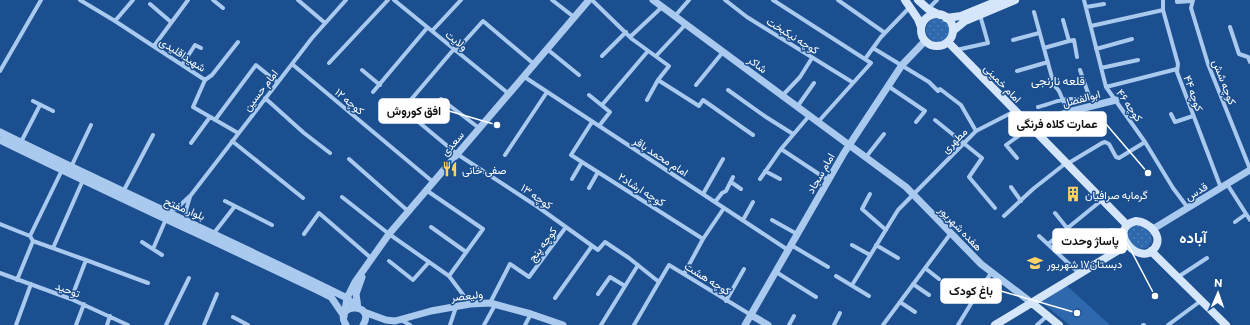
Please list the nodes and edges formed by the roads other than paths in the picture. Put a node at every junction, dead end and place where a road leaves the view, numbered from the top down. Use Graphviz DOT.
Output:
graph roads {
  1 [pos="41,0"];
  2 [pos="80,0"];
  3 [pos="133,0"];
  4 [pos="188,0"];
  5 [pos="213,0"];
  6 [pos="298,0"];
  7 [pos="346,0"];
  8 [pos="388,0"];
  9 [pos="461,0"];
  10 [pos="552,0"];
  11 [pos="590,0"];
  12 [pos="653,0"];
  13 [pos="689,0"];
  14 [pos="725,0"];
  15 [pos="773,0"];
  16 [pos="838,0"];
  17 [pos="918,0"];
  18 [pos="938,0"];
  19 [pos="1000,0"];
  20 [pos="1015,0"];
  21 [pos="1084,0"];
  22 [pos="1163,0"];
  23 [pos="1177,0"];
  24 [pos="396,1"];
  25 [pos="1193,1"];
  26 [pos="908,3"];
  27 [pos="987,3"];
  28 [pos="150,4"];
  29 [pos="1104,4"];
  30 [pos="662,7"];
  31 [pos="223,8"];
  32 [pos="1086,8"];
  33 [pos="928,9"];
  34 [pos="1164,10"];
  35 [pos="1034,12"];
  36 [pos="980,14"];
  37 [pos="675,16"];
  38 [pos="944,16"];
  39 [pos="574,17"];
  40 [pos="1063,20"];
  41 [pos="115,21"];
  42 [pos="171,22"];
  43 [pos="326,23"];
  44 [pos="686,24"];
  45 [pos="1091,26"];
  46 [pos="921,27"];
  47 [pos="1230,27"];
  48 [pos="427,28"];
  49 [pos="432,31"];
  50 [pos="953,31"];
  51 [pos="626,32"];
  52 [pos="885,33"];
  53 [pos="1039,33"];
  54 [pos="630,37"];
  55 [pos="1132,39"];
  56 [pos="1013,40"];
  57 [pos="925,41"];
  58 [pos="1069,41"];
  59 [pos="238,42"];
  60 [pos="948,42"];
  61 [pos="154,46"];
  62 [pos="201,48"];
  63 [pos="873,48"];
  64 [pos="1044,48"];
  65 [pos="547,49"];
  66 [pos="1096,49"];
  67 [pos="455,50"];
  68 [pos="956,50"];
  69 [pos="648,51"];
  70 [pos="723,52"];
  71 [pos="1248,55"];
  72 [pos="602,56"];
  73 [pos="656,56"];
  74 [pos="1077,56"];
  75 [pos="812,58"];
  76 [pos="865,59"];
  77 [pos="1138,60"];
  78 [pos="1048,62"];
  79 [pos="1250,62"];
  80 [pos="329,63"];
  81 [pos="292,64"];
  82 [pos="534,64"];
  83 [pos="182,65"];
  84 [pos="902,65"];
  85 [pos="1101,68"];
  86 [pos="1177,69"];
  87 [pos="362,70"];
  88 [pos="1080,70"];
  89 [pos="0,71"];
  90 [pos="1017,71"];
  91 [pos="579,75"];
  92 [pos="523,76"];
  93 [pos="205,80"];
  94 [pos="658,80"];
  95 [pos="277,82"];
  96 [pos="852,82"];
  97 [pos="814,83"];
  98 [pos="380,85"];
  99 [pos="696,85"];
  100 [pos="888,86"];
  101 [pos="1106,87"];
  102 [pos="728,90"];
  103 [pos="373,92"];
  104 [pos="547,92"];
  105 [pos="508,94"];
  106 [pos="590,96"];
  107 [pos="782,96"];
  108 [pos="265,98"];
  109 [pos="441,99"];
  110 [pos="647,100"];
  111 [pos="1063,100"];
  112 [pos="1116,100"];
  113 [pos="33,101"];
  114 [pos="40,104"];
  115 [pos="602,106"];
  116 [pos="797,107"];
  117 [pos="1038,107"];
  118 [pos="53,111"];
  119 [pos="1015,111"];
  120 [pos="1068,112"];
  121 [pos="1171,114"];
  122 [pos="809,116"];
  123 [pos="1193,116"];
  124 [pos="210,117"];
  125 [pos="215,120"];
  126 [pos="935,120"];
  127 [pos="592,122"];
  128 [pos="818,122"];
  129 [pos="916,122"];
  130 [pos="91,125"];
  131 [pos="600,126"];
  132 [pos="1031,127"];
  133 [pos="479,128"];
  134 [pos="976,131"];
  135 [pos="0,132"];
  136 [pos="238,133"];
  137 [pos="794,134"];
  138 [pos="884,134"];
  139 [pos="153,135"];
  140 [pos="753,135"];
  141 [pos="0,140"];
  142 [pos="232,141"];
  143 [pos="21,142"];
  144 [pos="1145,142"];
  145 [pos="192,143"];
  146 [pos="964,143"];
  147 [pos="849,145"];
  148 [pos="781,149"];
  149 [pos="330,153"];
  150 [pos="457,154"];
  151 [pos="505,155"];
  152 [pos="866,157"];
  153 [pos="1017,158"];
  154 [pos="723,159"];
  155 [pos="349,160"];
  156 [pos="582,162"];
  157 [pos="1066,164"];
  158 [pos="71,167"];
  159 [pos="62,170"];
  160 [pos="1250,170"];
  161 [pos="765,171"];
  162 [pos="598,172"];
  163 [pos="734,177"];
  164 [pos="572,179"];
  165 [pos="760,179"];
  166 [pos="780,179"];
  167 [pos="83,180"];
  168 [pos="828,180"];
  169 [pos="433,182"];
  170 [pos="731,182"];
  171 [pos="97,184"];
  172 [pos="1224,186"];
  173 [pos="1011,187"];
  174 [pos="589,188"];
  175 [pos="741,189"];
  176 [pos="426,190"];
  177 [pos="124,192"];
  178 [pos="703,194"];
  179 [pos="870,194"];
  180 [pos="913,194"];
  181 [pos="191,195"];
  182 [pos="342,197"];
  183 [pos="303,198"];
  184 [pos="1102,200"];
  185 [pos="225,201"];
  186 [pos="1021,201"];
  187 [pos="715,202"];
  188 [pos="753,202"];
  189 [pos="235,206"];
  190 [pos="724,208"];
  191 [pos="995,208"];
  192 [pos="1189,208"];
  193 [pos="408,212"];
  194 [pos="1054,213"];
  195 [pos="1246,214"];
  196 [pos="166,216"];
  197 [pos="1004,216"];
  198 [pos="187,220"];
  199 [pos="743,220"];
  200 [pos="772,220"];
  201 [pos="1250,220"];
  202 [pos="1235,222"];
  203 [pos="0,224"];
  204 [pos="272,225"];
  205 [pos="431,227"];
  206 [pos="566,227"];
  207 [pos="1067,228"];
  208 [pos="1125,228"];
  209 [pos="886,230"];
  210 [pos="1153,230"];
  211 [pos="214,233"];
  212 [pos="951,233"];
  213 [pos="304,234"];
  214 [pos="389,234"];
  215 [pos="797,234"];
  216 [pos="30,236"];
  217 [pos="1039,236"];
  218 [pos="703,239"];
  219 [pos="33,241"];
  220 [pos="142,242"];
  221 [pos="1048,244"];
  222 [pos="852,245"];
  223 [pos="876,245"];
  224 [pos="1127,245"];
  225 [pos="592,246"];
  226 [pos="1089,246"];
  227 [pos="790,247"];
  228 [pos="52,248"];
  229 [pos="153,249"];
  230 [pos="1151,250"];
  231 [pos="466,252"];
  232 [pos="162,254"];
  233 [pos="870,255"];
  234 [pos="371,258"];
  235 [pos="898,258"];
  236 [pos="1207,258"];
  237 [pos="86,260"];
  238 [pos="389,261"];
  239 [pos="429,262"];
  240 [pos="638,265"];
  241 [pos="366,266"];
  242 [pos="828,267"];
  243 [pos="925,268"];
  244 [pos="744,269"];
  245 [pos="776,272"];
  246 [pos="992,272"];
  247 [pos="0,273"];
  248 [pos="684,274"];
  249 [pos="1080,274"];
  250 [pos="449,276"];
  251 [pos="836,276"];
  252 [pos="1178,277"];
  253 [pos="189,278"];
  254 [pos="939,279"];
  255 [pos="17,280"];
  256 [pos="659,282"];
  257 [pos="148,283"];
  258 [pos="31,284"];
  259 [pos="913,284"];
  260 [pos="852,285"];
  261 [pos="625,286"];
  262 [pos="217,294"];
  263 [pos="598,294"];
  264 [pos="929,295"];
  265 [pos="869,296"];
  266 [pos="816,297"];
  267 [pos="347,298"];
  268 [pos="555,298"];
  269 [pos="71,299"];
  270 [pos="726,300"];
  271 [pos="1202,300"];
  272 [pos="900,302"];
  273 [pos="1032,303"];
  274 [pos="84,304"];
  275 [pos="470,304"];
  276 [pos="492,304"];
  277 [pos="456,306"];
  278 [pos="361,310"];
  279 [pos="915,312"];
  280 [pos="840,313"];
  281 [pos="531,314"];
  282 [pos="750,315"];
  283 [pos="110,316"];
  284 [pos="794,316"];
  285 [pos="1048,316"];
  286 [pos="233,317"];
  287 [pos="397,320"];
  288 [pos="343,321"];
  289 [pos="16,325"];
  290 [pos="76,325"];
  291 [pos="107,325"];
  292 [pos="128,325"];
  293 [pos="166,325"];
  294 [pos="204,325"];
  295 [pos="248,325"];
  296 [pos="363,325"];
  297 [pos="383,325"];
  298 [pos="410,325"];
  299 [pos="450,325"];
  300 [pos="484,325"];
  301 [pos="525,325"];
  302 [pos="563,325"];
  303 [pos="601,325"];
  304 [pos="634,325"];
  305 [pos="745,325"];
  306 [pos="768,325"];
  307 [pos="789,325"];
  308 [pos="834,325"];
  309 [pos="883,325"];
  310 [pos="958,325"];
  311 [pos="995,325"];
  312 [pos="1037,325"];
  313 [pos="1059,325"];
  314 [pos="1168,325"];
  315 [pos="1226,325"];
  1 -- 89 [label="street"];
  2 -- 41 [label="street, شهیداقلیدی"];
  3 -- 41 [label="street"];
  4 -- 42 [label="street"];
  5 -- 31 [label="street"];
  6 -- 43 [label="street"];
  7 -- 43 [label="street, امام حسین"];
  8 -- 80 [label="street"];
  9 -- 49 [label="street"];
  10 -- 39 [label="street"];
  11 -- 39 [label="street, سعدی"];
  11 -- 51 [label="street"];
  12 -- 30 [label="street, شاکر"];
  13 -- 37 [label="street"];
  14 -- 75 [label="street, کوچه نیکبخت"];
  15 -- 76 [label="street"];
  16 -- 52 [label="street"];
  17 -- 33 [label="main road"];
  18 -- 33 [label="street"];
  19 -- 27 [label="main road"];
  20 -- 36 [label="main road"];
  21 -- 32 [label="street, کوچه ۴۶"];
  22 -- 34 [label="street, کوچه ۴۴"];
  23 -- 25 [label="street"];
  24 -- 48 [label="street, ولایت"];
  25 -- 160 [label="street, کوچه شش"];
  26 -- 46 [label="main road"];
  26 -- 52 [label="street"];
  27 -- 38 [label="main road"];
  28 -- 42 [label="street"];
  29 -- 32 [label="street"];
  30 -- 37 [label="street, شاکر"];
  30 -- 54 [label="street"];
  32 -- 45 [label="street, کوچه ۴۶"];
  33 -- 38 [label="main road"];
  34 -- 45 [label="street"];
  34 -- 86 [label="street, کوچه ۴۴"];
  35 -- 53 [label="street"];
  36 -- 50 [label="main road"];
  36 -- 68 [label="street"];
  37 -- 44 [label="street, شاکر"];
  38 -- 46 [label="main road"];
  38 -- 50 [label="main road"];
  39 -- 65 [label="street, سعدی"];
  40 -- 58 [label="street"];
  41 -- 61 [label="street, شهیداقلیدی"];
  42 -- 61 [label="street"];
  43 -- 81 [label="street, امام حسین"];
  44 -- 70 [label="street, شاکر"];
  44 -- 73 [label="street"];
  45 -- 66 [label="street, کوچه ۴۶"];
  46 -- 57 [label="main road"];
  47 -- 71 [label="street"];
  48 -- 49 [label="street, ولایت"];
  48 -- 98 [label="street"];
  49 -- 67 [label="street, ولایت"];
  50 -- 60 [label="main road"];
  51 -- 54 [label="street"];
  51 -- 72 [label="street"];
  52 -- 63 [label="street"];
  53 -- 56 [label="street"];
  53 -- 64 [label="street"];
  54 -- 69 [label="street"];
  55 -- 66 [label="street"];
  57 -- 60 [label="main road"];
  57 -- 84 [label="street, امام سجاد"];
  58 -- 64 [label="street"];
  58 -- 74 [label="street"];
  59 -- 93 [label="street"];
  60 -- 68 [label="main road, امام خمینی"];
  61 -- 83 [label="street, شهیداقلیدی"];
  62 -- 83 [label="street"];
  63 -- 76 [label="street"];
  63 -- 84 [label="street"];
  64 -- 78 [label="street"];
  65 -- 82 [label="street, سعدی"];
  65 -- 91 [label="street"];
  66 -- 85 [label="street, کوچه ۴۶"];
  67 -- 82 [label="street"];
  67 -- 105 [label="street, ولایت"];
  67 -- 150 [label="street, کوچه ۱۳"];
  68 -- 119 [label="main road, امام خمینی"];
  69 -- 73 [label="street"];
  69 -- 115 [label="street"];
  70 -- 99 [label="street"];
  70 -- 107 [label="street, شاکر"];
  71 -- 79 [label="street"];
  73 -- 94 [label="street"];
  75 -- 96 [label="street, کوچه نیکبخت"];
  75 -- 107 [label="street"];
  76 -- 96 [label="street"];
  77 -- 85 [label="street"];
  78 -- 90 [label="street"];
  78 -- 111 [label="street"];
  81 -- 95 [label="street, امام حسین"];
  81 -- 169 [label="street, کوچه ۱۲"];
  82 -- 92 [label="street, سعدی"];
  83 -- 93 [label="street, شهیداقلیدی"];
  84 -- 100 [label="street, امام سجاد"];
  84 -- 134 [label="street"];
  85 -- 101 [label="street, کوچه ۴۶"];
  86 -- 101 [label="street"];
  86 -- 123 [label="street, کوچه ۴۴"];
  87 -- 98 [label="street"];
  88 -- 111 [label="street"];
  92 -- 104 [label="street, امام محمد باقر"];
  92 -- 105 [label="street, سعدی"];
  93 -- 124 [label="street, شهیداقلیدی"];
  94 -- 110 [label="street"];
  94 -- 140 [label="street"];
  95 -- 108 [label="street, امام حسین"];
  95 -- 125 [label="street"];
  96 -- 128 [label="street"];
  97 -- 116 [label="street"];
  98 -- 103 [label="street"];
  100 -- 129 [label="street"];
  100 -- 147 [label="street, امام سجاد"];
  101 -- 112 [label="street, کوچه ۴۶"];
  102 -- 137 [label="street"];
  104 -- 127 [label="street, امام محمد باقر"];
  104 -- 151 [label="street"];
  105 -- 133 [label="street, سعدی"];
  106 -- 115 [label="street"];
  107 -- 116 [label="street, شاکر"];
  108 -- 136 [label="street, امام حسین"];
  108 -- 149 [label="street"];
  109 -- 133 [label="street"];
  111 -- 117 [label="street"];
  111 -- 120 [label="street"];
  112 -- 120 [label="street, ابوالفضل"];
  112 -- 144 [label="street, کوچه ۴۶"];
  113 -- 114 [label="street"];
  114 -- 118 [label="street"];
  114 -- 143 [label="street"];
  115 -- 131 [label="street"];
  116 -- 122 [label="street, شاکر"];
  119 -- 132 [label="main road, امام خمینی"];
  119 -- 134 [label="street, مطهری"];
  120 -- 132 [label="street, ابوالفضل"];
  121 -- 123 [label="street"];
  122 -- 128 [label="street, شاکر"];
  122 -- 137 [label="street"];
  123 -- 172 [label="street, کوچه ۴۴"];
  124 -- 125 [label="street, شهیداقلیدی"];
  124 -- 145 [label="street"];
  125 -- 136 [label="street, شهیداقلیدی"];
  126 -- 146 [label="street"];
  127 -- 131 [label="street, امام محمد باقر"];
  127 -- 156 [label="street, کوچه ارشاد۲"];
  128 -- 147 [label="street, شاکر"];
  130 -- 158 [label="street"];
  131 -- 178 [label="street, امام محمد باقر"];
  132 -- 153 [label="street"];
  132 -- 157 [label="main road, امام خمینی"];
  133 -- 150 [label="street, سعدی"];
  134 -- 146 [label="street, مطهری"];
  135 -- 143 [label="street, بلوار مفتح"];
  136 -- 142 [label="street, امام حسین"];
  137 -- 148 [label="street"];
  138 -- 152 [label="street"];
  139 -- 177 [label="street"];
  141 -- 159 [label="street, بلوار مفتح"];
  142 -- 181 [label="street, امام حسین"];
  142 -- 183 [label="street"];
  143 -- 158 [label="street, بلوار مفتح"];
  144 -- 157 [label="street"];
  144 -- 192 [label="street, کوچه ۴۶"];
  146 -- 180 [label="street, مطهری"];
  146 -- 191 [label="street"];
  147 -- 152 [label="street, هفده شهریور"];
  147 -- 168 [label="street, امام سجاد"];
  148 -- 161 [label="street"];
  148 -- 168 [label="street"];
  150 -- 169 [label="street, سعدی"];
  150 -- 206 [label="street, کوچه ۱۳"];
  152 -- 180 [label="street, هفده شهریور"];
  154 -- 178 [label="street"];
  155 -- 193 [label="street"];
  156 -- 162 [label="street, کوچه ارشاد۲"];
  156 -- 164 [label="street"];
  157 -- 184 [label="main road, امام خمینی"];
  157 -- 186 [label="street"];
  158 -- 171 [label="street, بلوار مفتح"];
  159 -- 167 [label="street, بلوار مفتح"];
  159 -- 216 [label="street"];
  160 -- 172 [label="street, قدس"];
  161 -- 165 [label="street"];
  161 -- 166 [label="street"];
  162 -- 174 [label="street"];
  162 -- 218 [label="street, کوچه ارشاد۲"];
  163 -- 170 [label="street"];
  167 -- 171 [label="street, بلوار مفتح"];
  167 -- 228 [label="street"];
  168 -- 215 [label="street, امام سجاد"];
  169 -- 176 [label="street, سعدی"];
  170 -- 175 [label="street"];
  170 -- 187 [label="street"];
  171 -- 177 [label="street, بلوار مفتح"];
  171 -- 196 [label="street, بلوار مفتح"];
  172 -- 192 [label="street, قدس"];
  172 -- 195 [label="street, کوچه ۴۴"];
  173 -- 186 [label="street"];
  176 -- 193 [label="street, سعدی"];
  176 -- 231 [label="street"];
  177 -- 196 [label="street, بلوار مفتح"];
  178 -- 187 [label="street, امام محمد باقر"];
  179 -- 209 [label="street"];
  180 -- 209 [label="street, مطهری"];
  180 -- 212 [label="street, هفده شهریور"];
  181 -- 196 [label="street"];
  181 -- 198 [label="street"];
  182 -- 214 [label="street"];
  184 -- 207 [label="street"];
  184 -- 208 [label="main road, امام خمینی"];
  185 -- 189 [label="street"];
  186 -- 197 [label="street"];
  187 -- 190 [label="street, امام محمد باقر"];
  188 -- 199 [label="street"];
  189 -- 204 [label="street"];
  189 -- 211 [label="street"];
  190 -- 199 [label="street, امام محمد باقر"];
  190 -- 218 [label="street"];
  192 -- 210 [label="street, قدس"];
  193 -- 214 [label="street, سعدی"];
  194 -- 207 [label="street"];
  195 -- 201 [label="street, کوچه ۴۴"];
  195 -- 202 [label="street"];
  196 -- 198 [label="street, بلوار مفتح"];
  196 -- 229 [label="street"];
  196 -- 288 [label="street, بلوار مفتح"];
  198 -- 211 [label="street, بلوار مفتح"];
  199 -- 227 [label="street, امام محمد باقر"];
  200 -- 215 [label="street"];
  203 -- 216 [label="street"];
  205 -- 231 [label="street"];
  206 -- 225 [label="street, کوچه ۱۳"];
  206 -- 276 [label="street, کوچه پنج"];
  207 -- 221 [label="street"];
  208 -- 210 [label="main road"];
  208 -- 224 [label="main road"];
  208 -- 226 [label="street"];
  209 -- 223 [label="street, مطهری"];
  210 -- 230 [label="main road"];
  211 -- 267 [label="street, بلوار مفتح"];
  212 -- 243 [label="street"];
  212 -- 246 [label="street, هفده شهریور"];
  213 -- 234 [label="street"];
  214 -- 234 [label="street, سعدی"];
  214 -- 239 [label="street"];
  215 -- 227 [label="street, امام سجاد"];
  216 -- 219 [label="street"];
  217 -- 221 [label="street"];
  218 -- 248 [label="street"];
  219 -- 228 [label="street"];
  219 -- 255 [label="street"];
  220 -- 229 [label="street"];
  221 -- 249 [label="street"];
  222 -- 233 [label="street"];
  223 -- 233 [label="street, مطهری"];
  223 -- 235 [label="street"];
  224 -- 230 [label="main road"];
  224 -- 249 [label="main road"];
  225 -- 240 [label="street"];
  225 -- 268 [label="street"];
  227 -- 242 [label="street"];
  227 -- 245 [label="street, امام سجاد"];
  228 -- 237 [label="street"];
  229 -- 232 [label="street"];
  230 -- 252 [label="main road"];
  231 -- 250 [label="street"];
  233 -- 260 [label="street, مطهری"];
  234 -- 241 [label="street, سعدی"];
  236 -- 252 [label="street"];
  237 -- 257 [label="street"];
  237 -- 269 [label="street"];
  238 -- 239 [label="street"];
  239 -- 250 [label="street"];
  240 -- 256 [label="street"];
  240 -- 261 [label="street"];
  241 -- 267 [label="street, سعدی"];
  241 -- 278 [label="street, سعدی"];
  243 -- 254 [label="street"];
  243 -- 259 [label="street"];
  244 -- 270 [label="street"];
  245 -- 266 [label="street"];
  245 -- 282 [label="street, امام سجاد"];
  246 -- 273 [label="street, هفده شهریور"];
  246 -- 310 [label="street"];
  247 -- 255 [label="street, توحید"];
  248 -- 256 [label="street, کوچه هشت"];
  248 -- 270 [label="street, کوچه هشت"];
  249 -- 273 [label="main road"];
  250 -- 275 [label="street"];
  251 -- 260 [label="street"];
  252 -- 271 [label="main road"];
  253 -- 293 [label="street"];
  255 -- 258 [label="street, توحید"];
  256 -- 304 [label="street"];
  258 -- 269 [label="street, توحید"];
  258 -- 289 [label="street"];
  259 -- 264 [label="street"];
  259 -- 272 [label="street"];
  260 -- 265 [label="street"];
  261 -- 263 [label="street"];
  261 -- 303 [label="street"];
  262 -- 294 [label="street"];
  267 -- 278 [label="street, بلوار مفتح"];
  267 -- 288 [label="street, سعدی"];
  269 -- 274 [label="street, توحید"];
  270 -- 282 [label="street, کوچه هشت"];
  271 -- 314 [label="street"];
  271 -- 315 [label="main road"];
  272 -- 279 [label="street"];
  272 -- 309 [label="street"];
  273 -- 285 [label="main road, هفده شهریور"];
  273 -- 311 [label="main road"];
  274 -- 283 [label="street, توحید"];
  274 -- 290 [label="street"];
  275 -- 276 [label="street, ولیعصر"];
  275 -- 277 [label="street, ولیعصر"];
  276 -- 281 [label="street, ولیعصر"];
  276 -- 300 [label="street"];
  277 -- 287 [label="street, ولیعصر"];
  277 -- 299 [label="street"];
  278 -- 287 [label="street, ولیعصر"];
  278 -- 288 [label="street"];
  278 -- 296 [label="street, سعدی"];
  280 -- 308 [label="street"];
  281 -- 301 [label="street"];
  281 -- 302 [label="street, ولیعصر"];
  282 -- 305 [label="street, امام سجاد"];
  282 -- 306 [label="street"];
  283 -- 291 [label="street"];
  283 -- 292 [label="street, توحید"];
  284 -- 307 [label="street"];
  285 -- 312 [label="street"];
  285 -- 313 [label="main road, هفده شهریور"];
  286 -- 295 [label="street"];
  287 -- 297 [label="street, ولیعصر"];
  287 -- 298 [label="street"];
}
